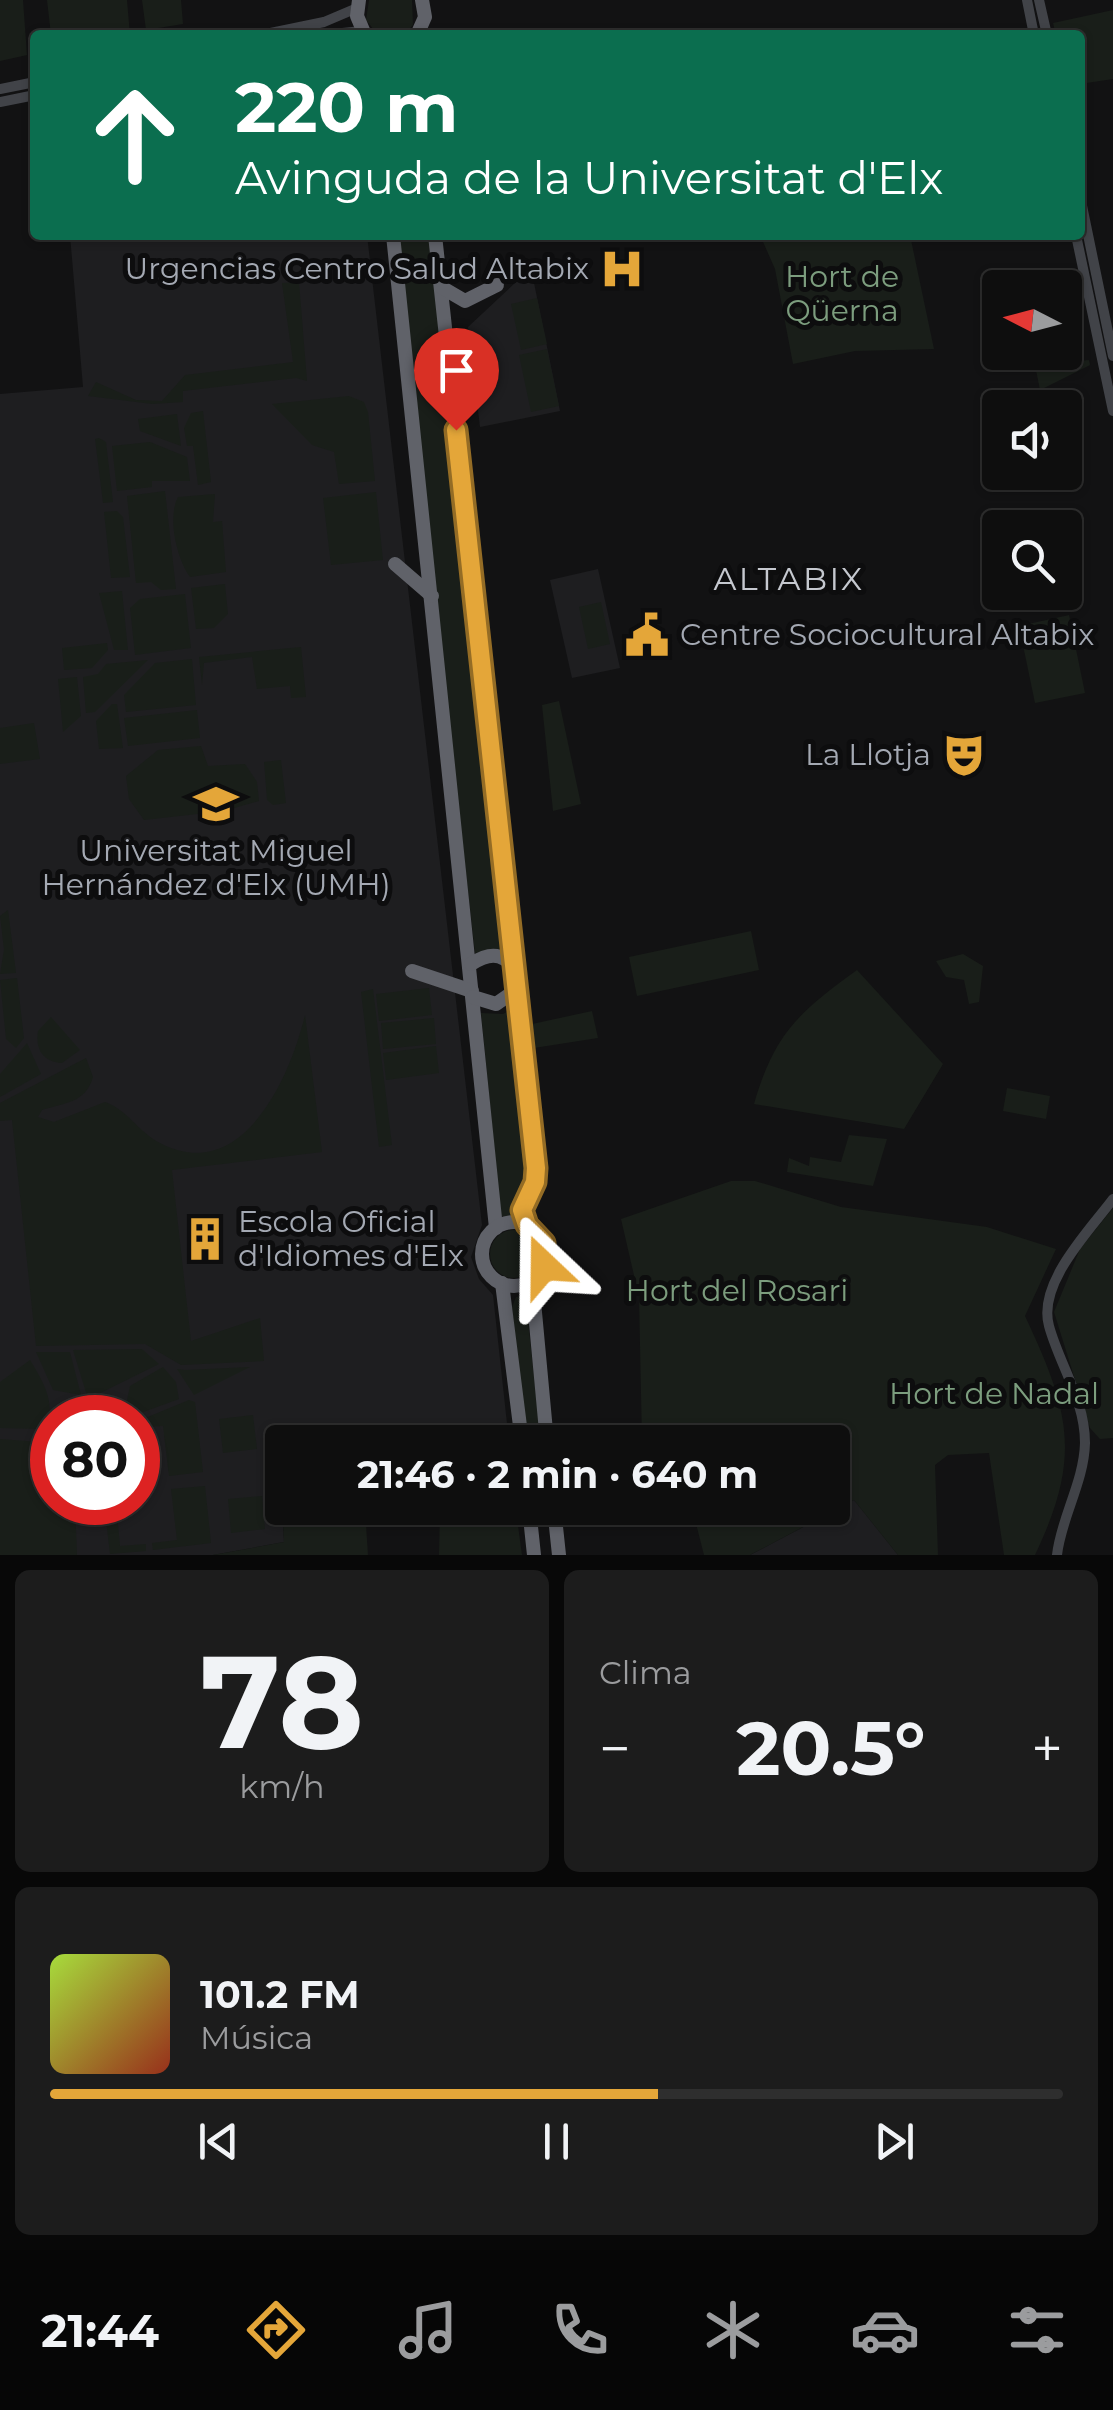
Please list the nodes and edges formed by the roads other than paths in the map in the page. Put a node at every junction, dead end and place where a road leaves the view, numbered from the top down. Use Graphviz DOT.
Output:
graph roads {
  1 [pos="422,0"];
  2 [pos="1027,0"];
  3 [pos="1040,0"];
  4 [pos="358,4"];
  5 [pos="286,30"];
  6 [pos="362,30"];
  7 [pos="419,30"];
  8 [pos="1033,30"];
  9 [pos="1046,30"];
  10 [pos="30,83"];
  11 [pos="0,89"];
  12 [pos="30,95"];
  13 [pos="0,102"];
  14 [pos="1085,220"];
  15 [pos="394,240"];
  16 [pos="436,240"];
  17 [pos="1077,240"];
  18 [pos="497,285"];
  19 [pos="441,287"];
  20 [pos="1113,356"];
  21 [pos="1113,411"];
  22 [pos="395,564"];
  23 [pos="432,596"];
  24 [pos="471,964"];
  25 [pos="514,967"];
  26 [pos="412,972"];
  27 [pos="516,990"];
  28 [pos="473,994"];
  29 [pos="1113,1198"];
  30 [pos="527,1225"];
  31 [pos="496,1228"];
  32 [pos="532,1280"];
  33 [pos="502,1283"];
  34 [pos="520,1425"];
  35 [pos="545,1425"];
  36 [pos="531,1525"];
  37 [pos="556,1525"];
  38 [pos="1057,1554"];
  39 [pos="534,1555"];
  40 [pos="559,1555"];
  1 -- 7 [label="highway"];
  2 -- 8 [label="main road"];
  3 -- 9 [label="main road"];
  4 -- 5 [label="main road"];
  4 -- 6 [label="highway"];
  10 -- 11 [label="main road"];
  12 -- 13 [label="main road"];
  14 -- 20 [label="main road"];
  15 -- 23 [label="highway"];
  16 -- 19 [label="highway"];
  17 -- 21 [label="main road"];
  18 -- 19 [label="highway"];
  19 -- 25 [label="highway"];
  22 -- 23 [label="highway"];
  23 -- 24 [label="highway"];
  24 -- 25 [label="highway"];
  24 -- 28 [label="highway"];
  25 -- 27 [label="highway"];
  26 -- 28 [label="highway"];
  27 -- 28 [label="highway"];
  27 -- 30 [label="highway"];
  28 -- 31 [label="highway"];
  29 -- 38 [label="main road"];
  30 -- 31 [label="highway"];
  30 -- 32 [label="highway"];
  31 -- 33 [label="highway"];
  32 -- 33 [label="highway"];
  32 -- 35 [label="highway"];
  33 -- 34 [label="highway"];
  36 -- 39 [label="highway"];
  37 -- 40 [label="highway"];
}
